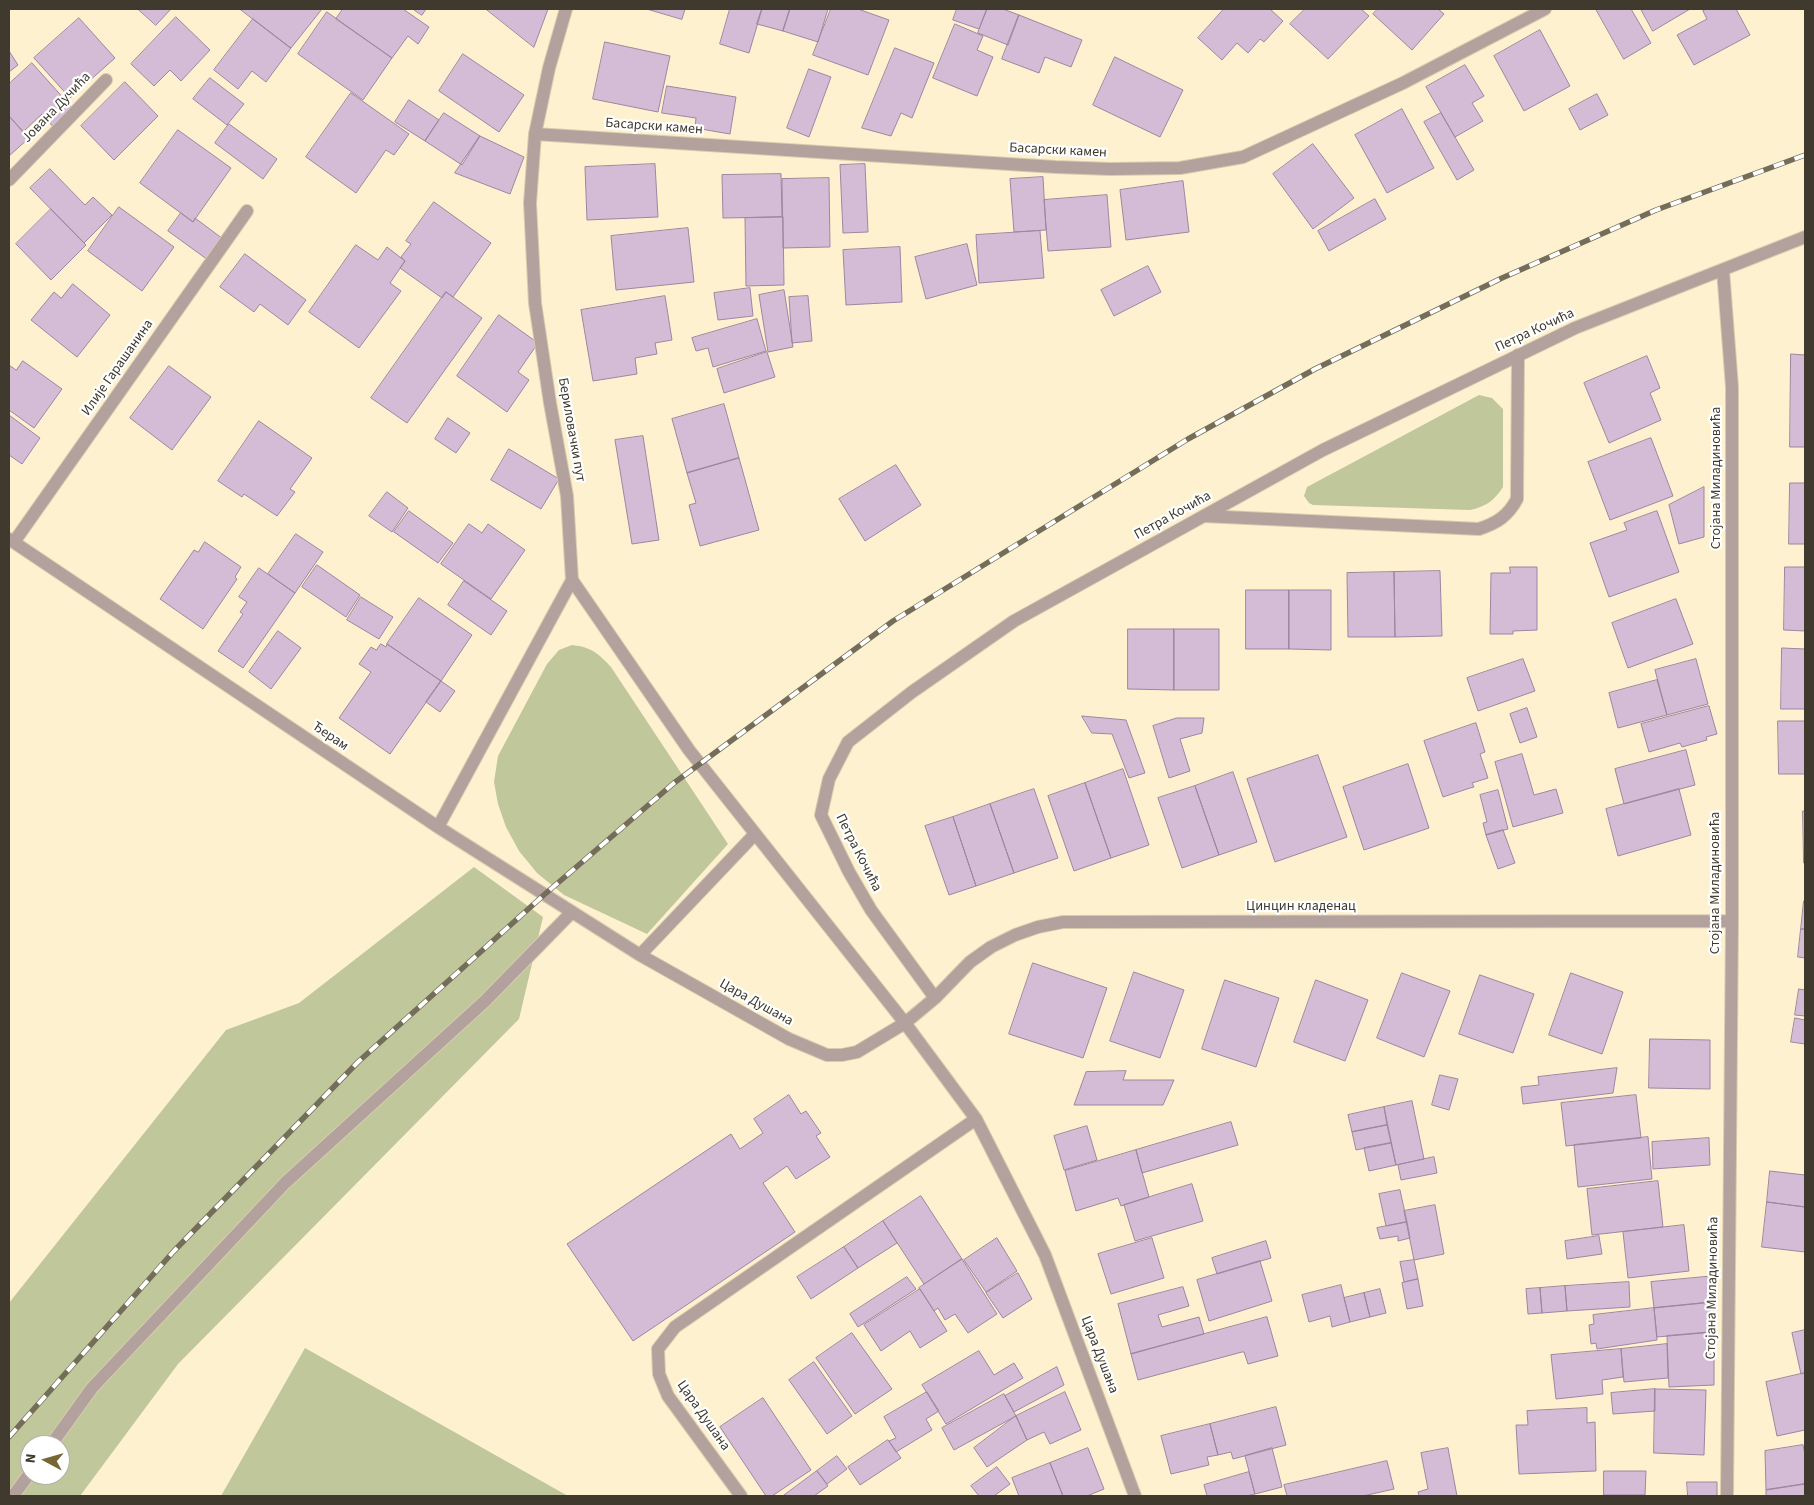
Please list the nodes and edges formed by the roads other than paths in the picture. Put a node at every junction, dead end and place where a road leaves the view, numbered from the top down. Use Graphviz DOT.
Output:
graph roads {
  1 [pos="566,9"];
  2 [pos="1545,9"];
  3 [pos="106,80"];
  4 [pos="535,134"];
  5 [pos="9,180"];
  6 [pos="247,212"];
  7 [pos="1805,237"];
  8 [pos="1723,270"];
  9 [pos="1518,356"];
  10 [pos="1204,516"];
  11 [pos="11,541"];
  12 [pos="572,580"];
  13 [pos="438,827"];
  14 [pos="755,834"];
  15 [pos="572,912"];
  16 [pos="1732,921"];
  17 [pos="640,955"];
  18 [pos="935,998"];
  19 [pos="904,1024"];
  20 [pos="976,1119"];
  21 [pos="58,1435"];
  22 [pos="21,1485"];
  23 [pos="13,1496"];
  24 [pos="741,1496"];
  25 [pos="1135,1496"];
  26 [pos="1727,1496"];
  1 -- 4 [label="street, Бериловачки пут"];
  2 -- 4 [label="street, Басарски камен"];
  3 -- 5 [label="street, Јована Дучића"];
  4 -- 12 [label="street, Бериловачки пут"];
  6 -- 11 [label="street, Илије Гарашанина"];
  7 -- 8 [label="street, Петра Кочића"];
  8 -- 9 [label="street, Петра Кочића"];
  8 -- 16 [label="street, Стојана Миладиновића"];
  9 -- 10 [label="street, Петра Кочића"];
  9 -- 10 [label="street"];
  10 -- 18 [label="street, Петра Кочића"];
  11 -- 13 [label="street, Ђерам"];
  12 -- 13 [label="street"];
  12 -- 14 [label="street"];
  13 -- 15 [label="street, Ђерам"];
  14 -- 17 [label="street"];
  14 -- 19 [label="street"];
  15 -- 17 [label="street, Ђерам"];
  15 -- 21 [label="street"];
  16 -- 18 [label="street, Цинцин кладенац"];
  16 -- 26 [label="street, Стојана Миладиновића"];
  17 -- 19 [label="street, Цара Душана"];
  18 -- 19 [label="street, Цинцин кладенац"];
  19 -- 20 [label="street, Цара Душана"];
  20 -- 24 [label="street, Цара Душана"];
  20 -- 25 [label="street, Цара Душана"];
  22 -- 23 [label="street"];
}
